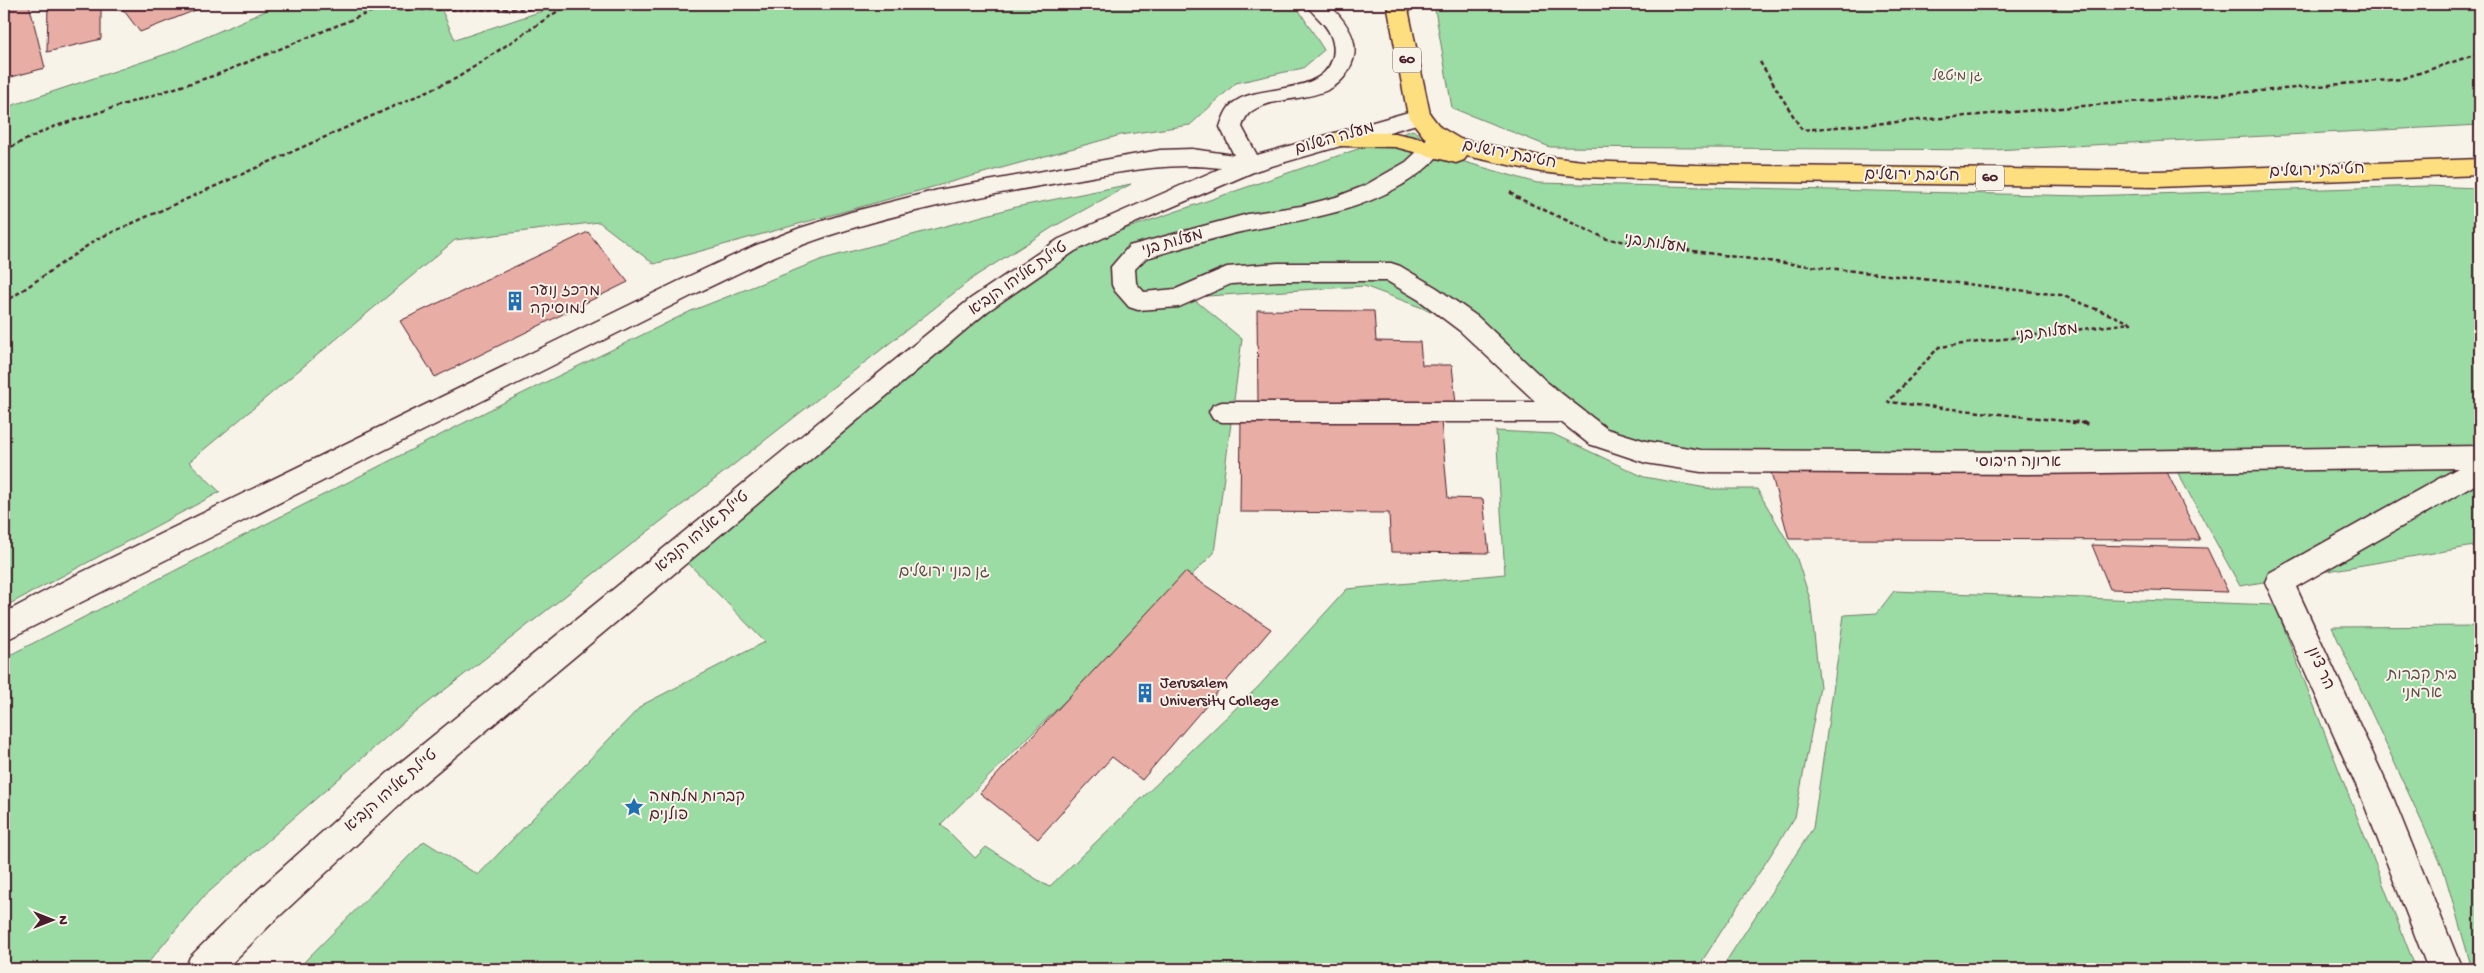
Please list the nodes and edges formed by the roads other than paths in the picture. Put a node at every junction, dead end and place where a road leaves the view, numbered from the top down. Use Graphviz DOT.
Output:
graph roads {
  1 [pos="1316,4"];
  2 [pos="1397,4"];
  3 [pos="1419,116"];
  4 [pos="1339,138"];
  5 [pos="1435,144"];
  6 [pos="1500,156"];
  7 [pos="1250,165"];
  8 [pos="2480,167"];
  9 [pos="1222,412"];
  10 [pos="1568,412"];
  11 [pos="2480,457"];
  12 [pos="2480,469"];
  13 [pos="4,628"];
  14 [pos="202,969"];
  15 [pos="2445,969"];
  1 -- 7 [label="street"];
  2 -- 3 [label="highway, 60"];
  3 -- 4 [label="street, מעלה השלום"];
  3 -- 5 [label="highway, חטיבת ירושלים / 60"];
  4 -- 5 [label="highway"];
  4 -- 7 [label="street, מעלה השלום"];
  5 -- 6 [label="highway, חטיבת ירושלים / 60"];
  5 -- 6 [label="highway"];
  5 -- 10 [label="street, מעלות בני"];
  6 -- 8 [label="highway, חטיבת ירושלים / 60"];
  7 -- 13 [label="street"];
  7 -- 14 [label="street, טיילת אליהו הנביא"];
  9 -- 10 [label="street"];
  10 -- 11 [label="street, ארונה היבוסי"];
  12 -- 15 [label="street, הר ציון"];
}
